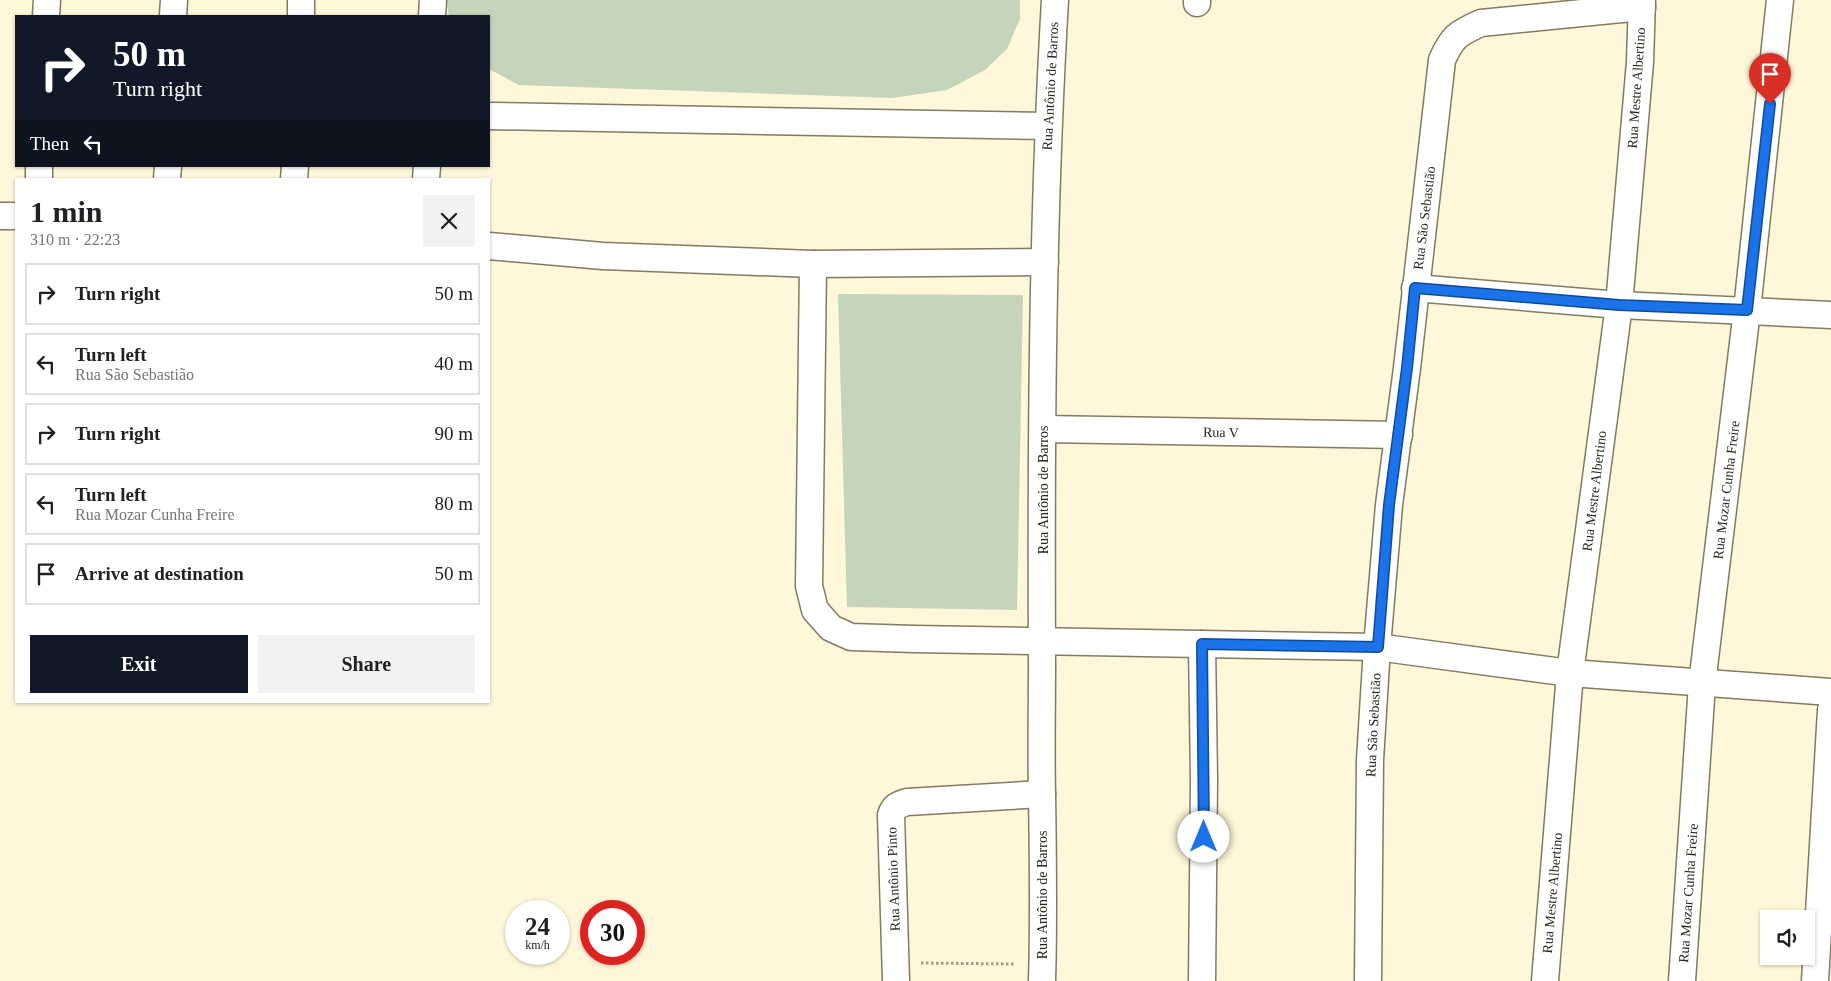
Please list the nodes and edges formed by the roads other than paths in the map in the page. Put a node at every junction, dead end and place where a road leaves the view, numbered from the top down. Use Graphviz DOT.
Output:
graph roads {
  1 [pos="47,0"];
  2 [pos="174,0"];
  3 [pos="301,0"];
  4 [pos="433,0"];
  5 [pos="1055,0"];
  6 [pos="1780,0"];
  7 [pos="1642,4"];
  8 [pos="46,15"];
  9 [pos="173,15"];
  10 [pos="301,15"];
  11 [pos="432,15"];
  12 [pos="490,116"];
  13 [pos="1048,126"];
  14 [pos="0,216"];
  15 [pos="15,216"];
  16 [pos="490,246"];
  17 [pos="1045,262"];
  18 [pos="813,264"];
  19 [pos="1415,288"];
  20 [pos="1619,305"];
  21 [pos="1747,310"];
  22 [pos="1831,315"];
  23 [pos="1043,429"];
  24 [pos="1399,435"];
  25 [pos="1042,642"];
  26 [pos="1202,644"];
  27 [pos="1378,647"];
  28 [pos="1570,673"];
  29 [pos="1702,684"];
  30 [pos="1831,692"];
  31 [pos="1831,710"];
  32 [pos="1042,794"];
  33 [pos="896,972"];
  34 [pos="1042,973"];
  35 [pos="1202,981"];
  36 [pos="1368,981"];
  37 [pos="1545,981"];
  38 [pos="1682,981"];
  39 [pos="1815,981"];
  1 -- 8 [label="street"];
  2 -- 9 [label="street"];
  3 -- 10 [label="street"];
  4 -- 11 [label="street"];
  5 -- 13 [label="street, Rua Antônio de Barros"];
  6 -- 21 [label="street, Rua Mozar Cunha Freire"];
  7 -- 19 [label="street, Rua São Sebastião"];
  7 -- 20 [label="street, Rua Mestre Albertino"];
  12 -- 13 [label="street"];
  13 -- 17 [label="street, Rua Antônio de Barros"];
  14 -- 15 [label="street"];
  16 -- 18 [label="street"];
  17 -- 18 [label="street"];
  17 -- 23 [label="street, Rua Antônio de Barros"];
  18 -- 25 [label="street"];
  19 -- 20 [label="street"];
  19 -- 24 [label="street, Rua São Sebastião"];
  20 -- 21 [label="street"];
  20 -- 28 [label="street, Rua Mestre Albertino"];
  21 -- 22 [label="street"];
  21 -- 29 [label="street, Rua Mozar Cunha Freire"];
  23 -- 24 [label="street, Rua V"];
  23 -- 25 [label="street, Rua Antônio de Barros"];
  24 -- 27 [label="street, Rua São Sebastião"];
  25 -- 26 [label="street"];
  25 -- 32 [label="street, Rua Antônio de Barros"];
  26 -- 27 [label="street"];
  26 -- 35 [label="street"];
  27 -- 28 [label="street"];
  27 -- 36 [label="street, Rua São Sebastião"];
  28 -- 29 [label="street"];
  28 -- 37 [label="street, Rua Mestre Albertino"];
  29 -- 30 [label="street"];
  29 -- 38 [label="street, Rua Mozar Cunha Freire"];
  31 -- 39 [label="street"];
  32 -- 33 [label="street, Rua Antônio Pinto"];
  32 -- 34 [label="street, Rua Antônio de Barros"];
}
